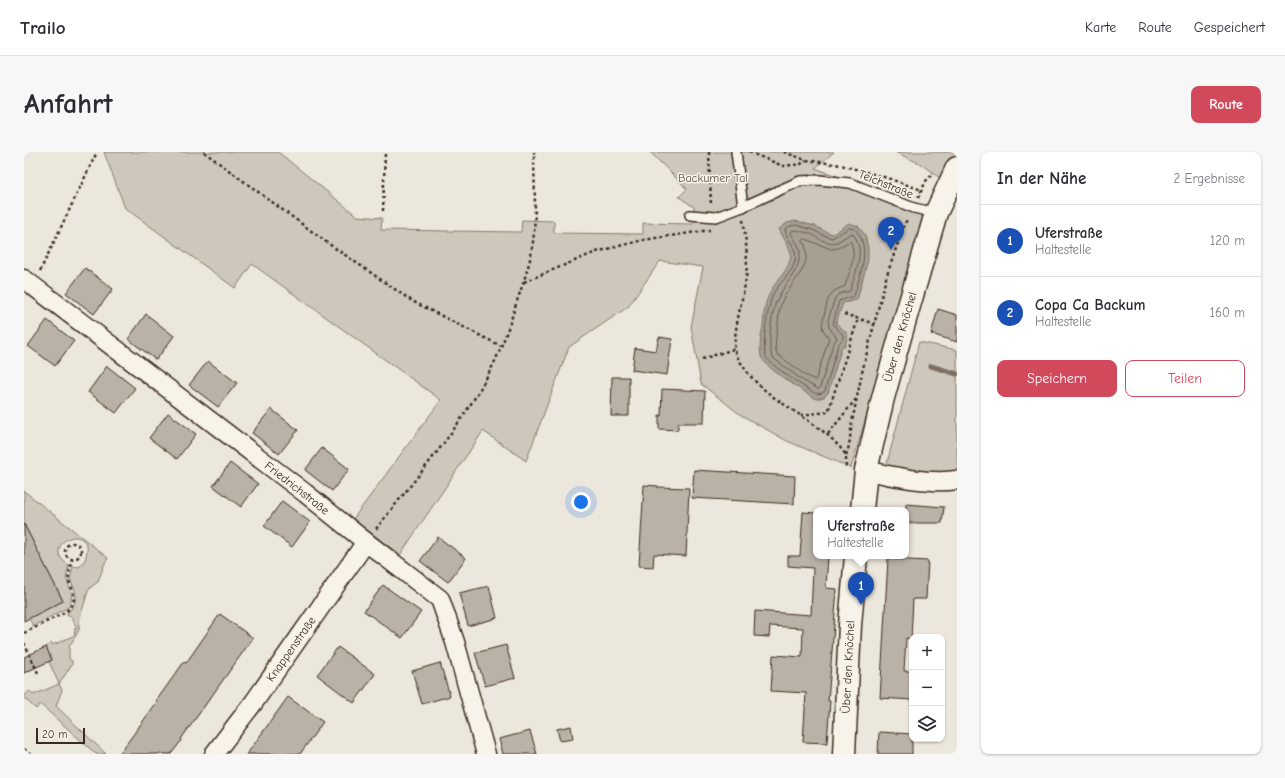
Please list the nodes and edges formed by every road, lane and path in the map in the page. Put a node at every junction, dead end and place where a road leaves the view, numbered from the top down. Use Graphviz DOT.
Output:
graph roads {
  1 [pos="98,152"];
  2 [pos="204,152"];
  3 [pos="385,152"];
  4 [pos="534,152"];
  5 [pos="709,152"];
  6 [pos="736,152"];
  7 [pos="749,152"];
  8 [pos="806,160"];
  9 [pos="957,168"];
  10 [pos="934,172"];
  11 [pos="741,208"];
  12 [pos="914,208"];
  13 [pos="384,211"];
  14 [pos="936,213"];
  15 [pos="690,215"];
  16 [pos="711,217"];
  17 [pos="715,230"];
  18 [pos="524,282"];
  19 [pos="29,283"];
  20 [pos="844,314"];
  21 [pos="858,318"];
  22 [pos="875,324"];
  23 [pos="501,346"];
  24 [pos="734,349"];
  25 [pos="702,359"];
  26 [pos="857,397"];
  27 [pos="800,415"];
  28 [pos="828,434"];
  29 [pos="866,470"];
  30 [pos="957,480"];
  31 [pos="862,507"];
  32 [pos="366,542"];
  33 [pos="72,559"];
  34 [pos="856,559"];
  35 [pos="24,633"];
  36 [pos="24,643"];
  37 [pos="39,675"];
  38 [pos="24,749"];
  39 [pos="30,754"];
  40 [pos="214,754"];
  41 [pos="486,754"];
  42 [pos="844,754"];
  1 -- 19 [label="path"];
  2 -- 23 [label="path"];
  3 -- 13 [label="path"];
  4 -- 18 [label="path"];
  5 -- 16 [label="path"];
  6 -- 11 [label="lane"];
  7 -- 8 [label="path"];
  9 -- 14 [label="main road, Über den Knöchel"];
  10 -- 12 [label="path"];
  11 -- 12 [label="lane, Teichstraße"];
  11 -- 16 [label="lane, Teichstraße"];
  11 -- 24 [label="path"];
  12 -- 14 [label="lane, Teichstraße"];
  12 -- 22 [label="path"];
  14 -- 29 [label="main road, Über den Knöchel"];
  15 -- 16 [label="lane, Teichstraße"];
  17 -- 18 [label="path"];
  18 -- 23 [label="path"];
  19 -- 32 [label="street, Friedrichstraße"];
  20 -- 21 [label="path"];
  21 -- 22 [label="path"];
  21 -- 27 [label="path"];
  22 -- 26 [label="path"];
  23 -- 32 [label="path"];
  24 -- 25 [label="path"];
  24 -- 27 [label="path"];
  26 -- 28 [label="path"];
  26 -- 28 [label="path"];
  27 -- 28 [label="path"];
  29 -- 30 [label="street"];
  29 -- 31 [label="main road, Über den Knöchel"];
  32 -- 40 [label="street, Knappenstraße"];
  32 -- 41 [label="street, Friedrichstraße"];
  33 -- 33 [label="path"];
  33 -- 35 [label="path"];
  34 -- 42 [label="main road, Über den Knöchel"];
  36 -- 37 [label="path"];
  38 -- 39 [label="path"];
}
